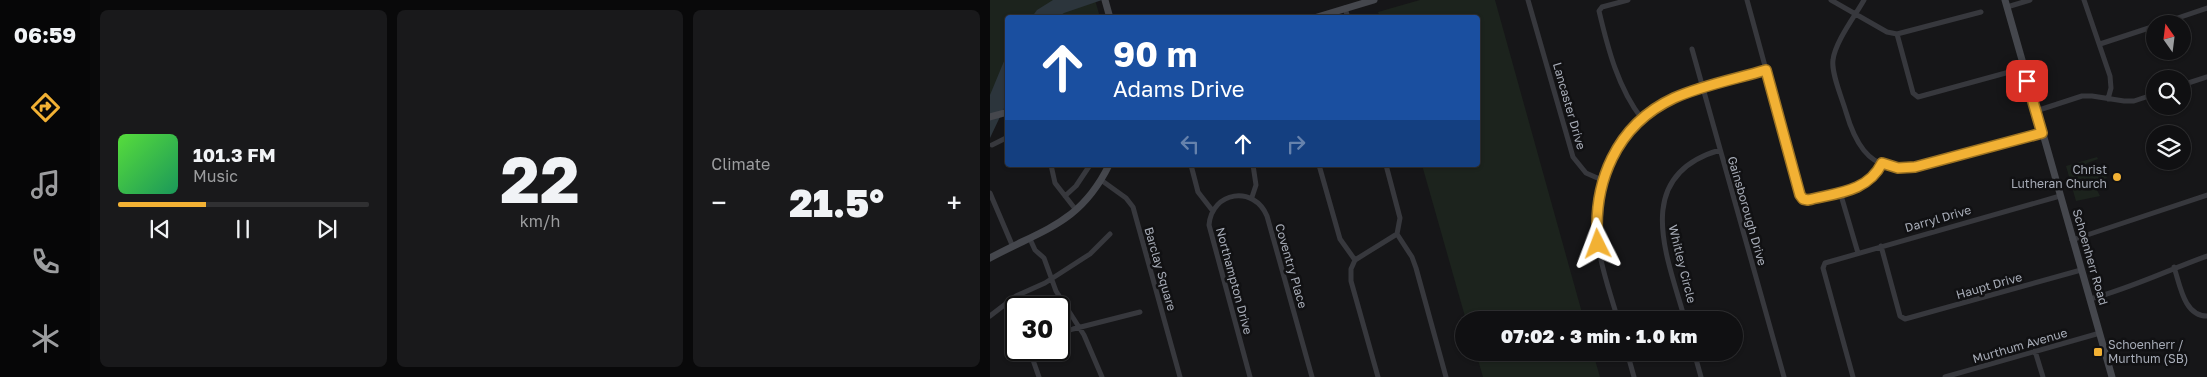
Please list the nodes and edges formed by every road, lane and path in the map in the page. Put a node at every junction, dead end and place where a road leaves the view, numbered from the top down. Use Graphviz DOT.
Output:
graph roads {
  1 [pos="1105,0"];
  2 [pos="1374,0"];
  3 [pos="1528,0"];
  4 [pos="1628,0"];
  5 [pos="1747,0"];
  6 [pos="1831,0"];
  7 [pos="1864,0"];
  8 [pos="2030,0"];
  9 [pos="2084,0"];
  10 [pos="2006,4"];
  11 [pos="1346,8"];
  12 [pos="2207,8"];
  13 [pos="1981,12"];
  14 [pos="1856,14"];
  15 [pos="1109,15"];
  16 [pos="1324,15"];
  17 [pos="1347,15"];
  18 [pos="2186,15"];
  19 [pos="2146,29"];
  20 [pos="1897,34"];
  21 [pos="2100,44"];
  22 [pos="1692,50"];
  23 [pos="2024,68"];
  24 [pos="1766,70"];
  25 [pos="2207,76"];
  26 [pos="2191,82"];
  27 [pos="1703,88"];
  28 [pos="2146,97"];
  29 [pos="2108,99"];
  30 [pos="2036,111"];
  31 [pos="1005,113"];
  32 [pos="990,117"];
  33 [pos="1642,119"];
  34 [pos="2042,133"];
  35 [pos="1005,138"];
  36 [pos="992,145"];
  37 [pos="1720,150"];
  38 [pos="1882,163"];
  39 [pos="1052,167"];
  40 [pos="1089,167"];
  41 [pos="1108,167"];
  42 [pos="1192,167"];
  43 [pos="1253,167"];
  44 [pos="1320,167"];
  45 [pos="1387,167"];
  46 [pos="1101,180"];
  47 [pos="1602,180"];
  48 [pos="1840,192"];
  49 [pos="990,193"];
  50 [pos="2207,195"];
  51 [pos="1065,196"];
  52 [pos="2060,196"];
  53 [pos="1252,198"];
  54 [pos="1076,210"];
  55 [pos="1212,210"];
  56 [pos="1110,234"];
  57 [pos="1397,234"];
  58 [pos="1030,239"];
  59 [pos="2072,240"];
  60 [pos="1881,246"];
  61 [pos="1013,247"];
  62 [pos="1858,253"];
  63 [pos="2207,256"];
  64 [pos="990,258"];
  65 [pos="1355,260"];
  66 [pos="2174,267"];
  67 [pos="2081,270"];
  68 [pos="1051,278"];
  69 [pos="2090,299"];
  70 [pos="1616,311"];
  71 [pos="1683,311"];
  72 [pos="1140,312"];
  73 [pos="990,316"];
  74 [pos="2207,316"];
  75 [pos="1080,328"];
  76 [pos="1070,331"];
  77 [pos="2100,333"];
  78 [pos="2035,351"];
  79 [pos="1033,361"];
  80 [pos="1630,361"];
  81 [pos="1697,361"];
  82 [pos="1973,369"];
  83 [pos="1975,376"];
  84 [pos="1039,377"];
  85 [pos="1102,377"];
  86 [pos="1180,377"];
  87 [pos="1250,377"];
  88 [pos="1312,377"];
  89 [pos="1378,377"];
  90 [pos="1446,377"];
  91 [pos="1634,377"];
  92 [pos="1701,377"];
  93 [pos="1784,377"];
  94 [pos="1853,377"];
  95 [pos="1945,377"];
  96 [pos="2043,377"];
  97 [pos="2112,377"];
  1 -- 15 [label="main road"];
  2 -- 11 [label="main road"];
  3 -- 47 [label="street, Lancaster Drive"];
  4 -- 33 [label="street"];
  5 -- 24 [label="street"];
  6 -- 14 [label="street"];
  7 -- 14 [label="street"];
  8 -- 10 [label="street"];
  9 -- 21 [label="street"];
  10 -- 23 [label="main road, Schoenherr Road"];
  11 -- 16 [label="main road"];
  11 -- 17 [label="street"];
  12 -- 18 [label="street"];
  13 -- 20 [label="street"];
  14 -- 20 [label="street"];
  14 -- 38 [label="street"];
  19 -- 21 [label="street"];
  20 -- 23 [label="street"];
  21 -- 29 [label="street"];
  22 -- 27 [label="street, Gainsborough Drive"];
  23 -- 30 [label="main road, Schoenherr Road"];
  24 -- 27 [label="street"];
  24 -- 48 [label="street"];
  25 -- 26 [label="street"];
  27 -- 33 [label="street"];
  27 -- 37 [label="street, Gainsborough Drive"];
  28 -- 29 [label="street"];
  29 -- 30 [label="street"];
  30 -- 34 [label="main road, Schoenherr Road"];
  31 -- 32 [label="main road"];
  33 -- 47 [label="street"];
  34 -- 38 [label="street"];
  34 -- 52 [label="main road, Schoenherr Road"];
  35 -- 36 [label="street"];
  37 -- 71 [label="street, Whitley Circle"];
  37 -- 93 [label="street, Gainsborough Drive"];
  38 -- 48 [label="street"];
  39 -- 51 [label="street"];
  40 -- 51 [label="street"];
  41 -- 46 [label="main road"];
  42 -- 55 [label="street"];
  43 -- 53 [label="street"];
  44 -- 65 [label="street"];
  45 -- 57 [label="street"];
  46 -- 54 [label="main road"];
  46 -- 86 [label="street, Barclay Square"];
  47 -- 70 [label="street"];
  48 -- 62 [label="street"];
  49 -- 61 [label="street"];
  50 -- 59 [label="street"];
  51 -- 54 [label="street"];
  52 -- 59 [label="main road, Schoenherr Road"];
  52 -- 60 [label="street, Darryl Drive"];
  53 -- 55 [label="street"];
  53 -- 88 [label="street, Coventry Place"];
  54 -- 58 [label="main road"];
  55 -- 87 [label="street, Northampton Drive"];
  56 -- 68 [label="street"];
  57 -- 65 [label="street"];
  57 -- 90 [label="street"];
  58 -- 61 [label="main road"];
  58 -- 68 [label="street"];
  59 -- 67 [label="main road, Schoenherr Road"];
  60 -- 62 [label="street, Darryl Drive"];
  60 -- 67 [label="street, Haupt Drive"];
  61 -- 64 [label="main road"];
  62 -- 94 [label="street, Darryl Drive"];
  63 -- 66 [label="street"];
  65 -- 89 [label="street"];
  66 -- 69 [label="street"];
  66 -- 74 [label="street"];
  67 -- 69 [label="main road, Schoenherr Road"];
  68 -- 73 [label="street"];
  68 -- 75 [label="street"];
  69 -- 77 [label="main road, Schoenherr Road"];
  72 -- 75 [label="street"];
  75 -- 76 [label="street"];
  75 -- 85 [label="street"];
  77 -- 78 [label="street, Murthum Avenue"];
  77 -- 97 [label="main road, Schoenherr Road"];
  78 -- 82 [label="street, Murthum Avenue"];
  78 -- 96 [label="street"];
  79 -- 84 [label="street"];
  80 -- 91 [label="street"];
  81 -- 92 [label="street"];
  82 -- 83 [label="street"];
  82 -- 95 [label="street, Murthum Avenue"];
}
